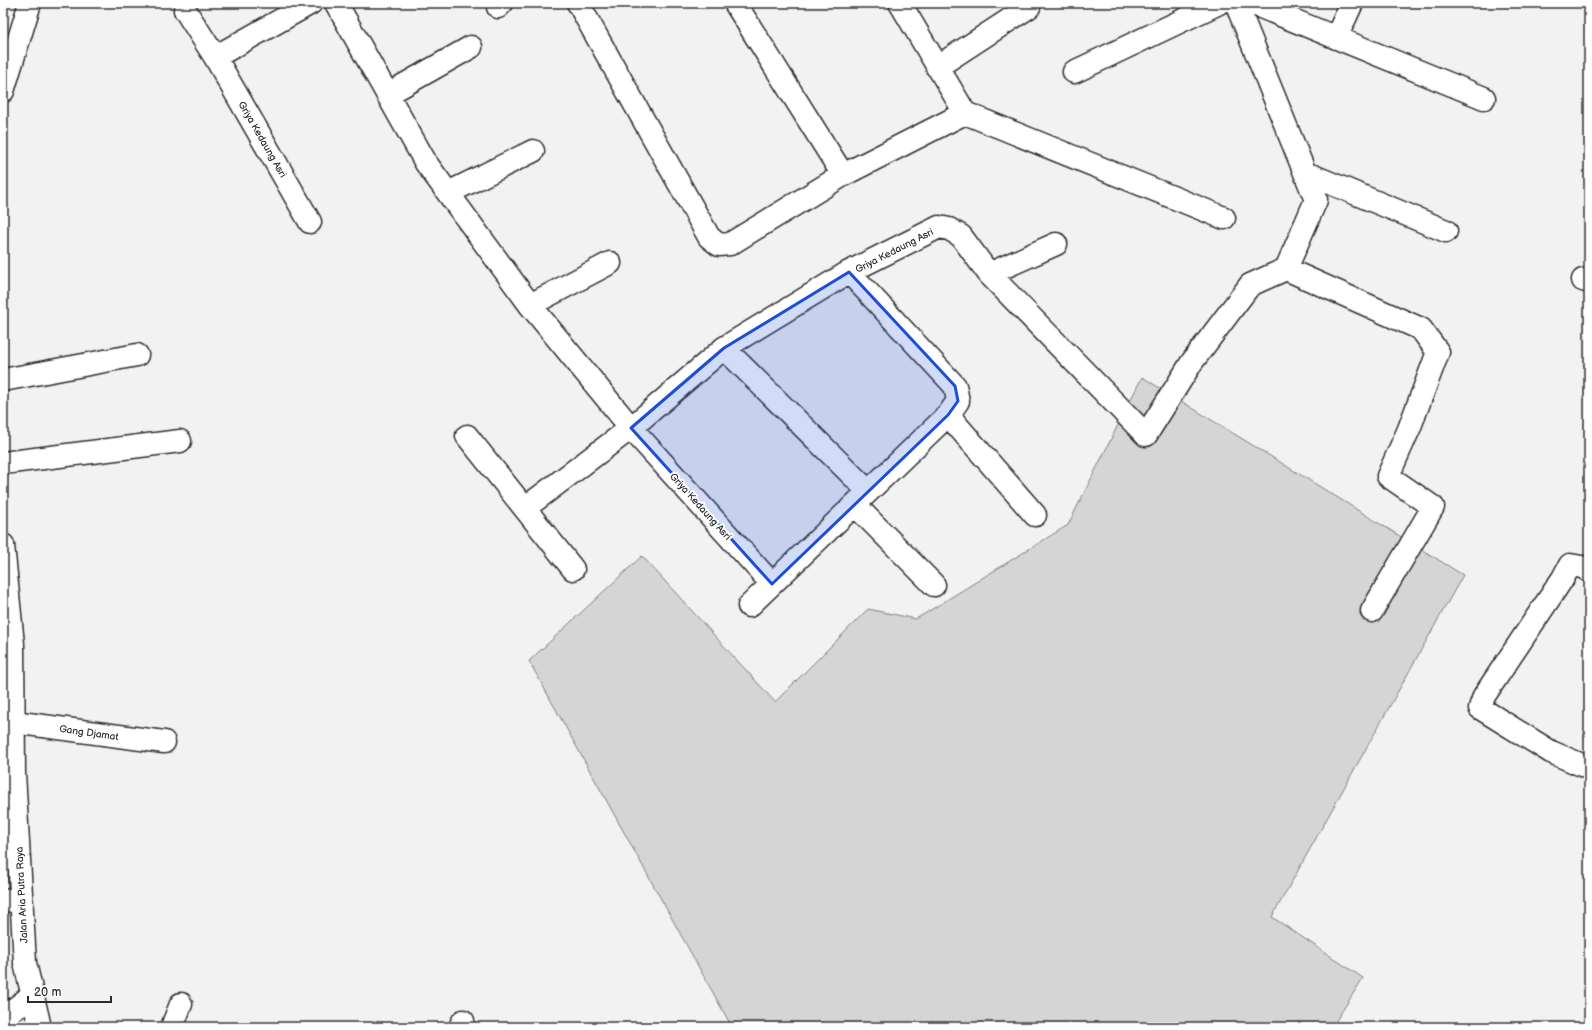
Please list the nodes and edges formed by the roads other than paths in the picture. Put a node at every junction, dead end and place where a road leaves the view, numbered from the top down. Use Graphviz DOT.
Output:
graph roads {
  1 [pos="30,3"];
  2 [pos="311,3"];
  3 [pos="336,3"];
  4 [pos="578,3"];
  5 [pos="736,3"];
  6 [pos="900,3"];
  7 [pos="1219,3"];
  8 [pos="1236,3"];
  9 [pos="1251,3"];
  10 [pos="1352,3"];
  11 [pos="1029,7"];
  12 [pos="185,10"];
  13 [pos="1336,38"];
  14 [pos="470,47"];
  15 [pos="215,57"];
  16 [pos="937,67"];
  17 [pos="1074,72"];
  18 [pos="3,91"];
  19 [pos="388,94"];
  20 [pos="1484,98"];
  21 [pos="965,112"];
  22 [pos="533,151"];
  23 [pos="1306,173"];
  24 [pos="843,175"];
  25 [pos="448,193"];
  26 [pos="1224,218"];
  27 [pos="310,222"];
  28 [pos="1446,231"];
  29 [pos="1056,244"];
  30 [pos="610,263"];
  31 [pos="1286,269"];
  32 [pos="849,272"];
  33 [pos="989,274"];
  34 [pos="530,305"];
  35 [pos="724,348"];
  36 [pos="137,355"];
  37 [pos="3,380"];
  38 [pos="948,415"];
  39 [pos="631,428"];
  40 [pos="467,436"];
  41 [pos="180,440"];
  42 [pos="3,463"];
  43 [pos="862,498"];
  44 [pos="525,508"];
  45 [pos="1035,515"];
  46 [pos="3,545"];
  47 [pos="573,569"];
  48 [pos="1589,571"];
  49 [pos="772,584"];
  50 [pos="934,585"];
  51 [pos="749,606"];
  52 [pos="1372,611"];
  53 [pos="13,722"];
  54 [pos="164,742"];
  55 [pos="1589,768"];
  56 [pos="8,772"];
  57 [pos="12,901"];
  58 [pos="32,995"];
  59 [pos="181,1004"];
  60 [pos="3,1018"];
  61 [pos="40,1027"];
  62 [pos="172,1027"];
  1 -- 18 [label="street"];
  2 -- 15 [label="street"];
  3 -- 19 [label="street, Griya Kedaung Asri"];
  4 -- 24 [label="street"];
  5 -- 24 [label="street"];
  6 -- 16 [label="street"];
  7 -- 17 [label="street"];
  8 -- 23 [label="street"];
  9 -- 13 [label="street"];
  10 -- 13 [label="street"];
  11 -- 16 [label="street"];
  12 -- 15 [label="street, Griya Kedaung Asri"];
  13 -- 20 [label="street"];
  14 -- 19 [label="street"];
  15 -- 27 [label="street, Griya Kedaung Asri"];
  16 -- 21 [label="street"];
  19 -- 25 [label="street, Griya Kedaung Asri"];
  21 -- 24 [label="street"];
  21 -- 26 [label="street"];
  22 -- 25 [label="street"];
  23 -- 28 [label="street"];
  23 -- 31 [label="street"];
  25 -- 34 [label="street, Griya Kedaung Asri"];
  29 -- 33 [label="street"];
  30 -- 34 [label="street"];
  31 -- 33 [label="street, Griya Kedaung Asri"];
  31 -- 52 [label="street"];
  32 -- 33 [label="street, Griya Kedaung Asri"];
  32 -- 35 [label="street, Griya Kedaung Asri"];
  32 -- 38 [label="street, Griya Kedaung Asri"];
  34 -- 39 [label="street, Griya Kedaung Asri"];
  35 -- 39 [label="street, Griya Kedaung Asri"];
  35 -- 43 [label="street"];
  36 -- 37 [label="street"];
  38 -- 43 [label="street, Griya Kedaung Asri"];
  38 -- 45 [label="street"];
  39 -- 44 [label="street, Griya Kedaung Asri"];
  39 -- 49 [label="street, Griya Kedaung Asri"];
  40 -- 44 [label="street"];
  41 -- 42 [label="street"];
  43 -- 49 [label="street, Griya Kedaung Asri"];
  43 -- 50 [label="street"];
  44 -- 47 [label="street"];
  46 -- 53 [label="street, Jalan Aria Putra Raya"];
  48 -- 55 [label="street"];
  49 -- 51 [label="street, Griya Kedaung Asri"];
  53 -- 54 [label="street, Gang Djamat"];
  53 -- 56 [label="street, Jalan Aria Putra Raya"];
  56 -- 57 [label="street, Jalan Aria Putra Raya"];
  57 -- 58 [label="street, Jalan Aria Putra Raya"];
  58 -- 60 [label="street"];
  58 -- 61 [label="street, Jalan Aria Putra Raya"];
  59 -- 62 [label="street"];
}
